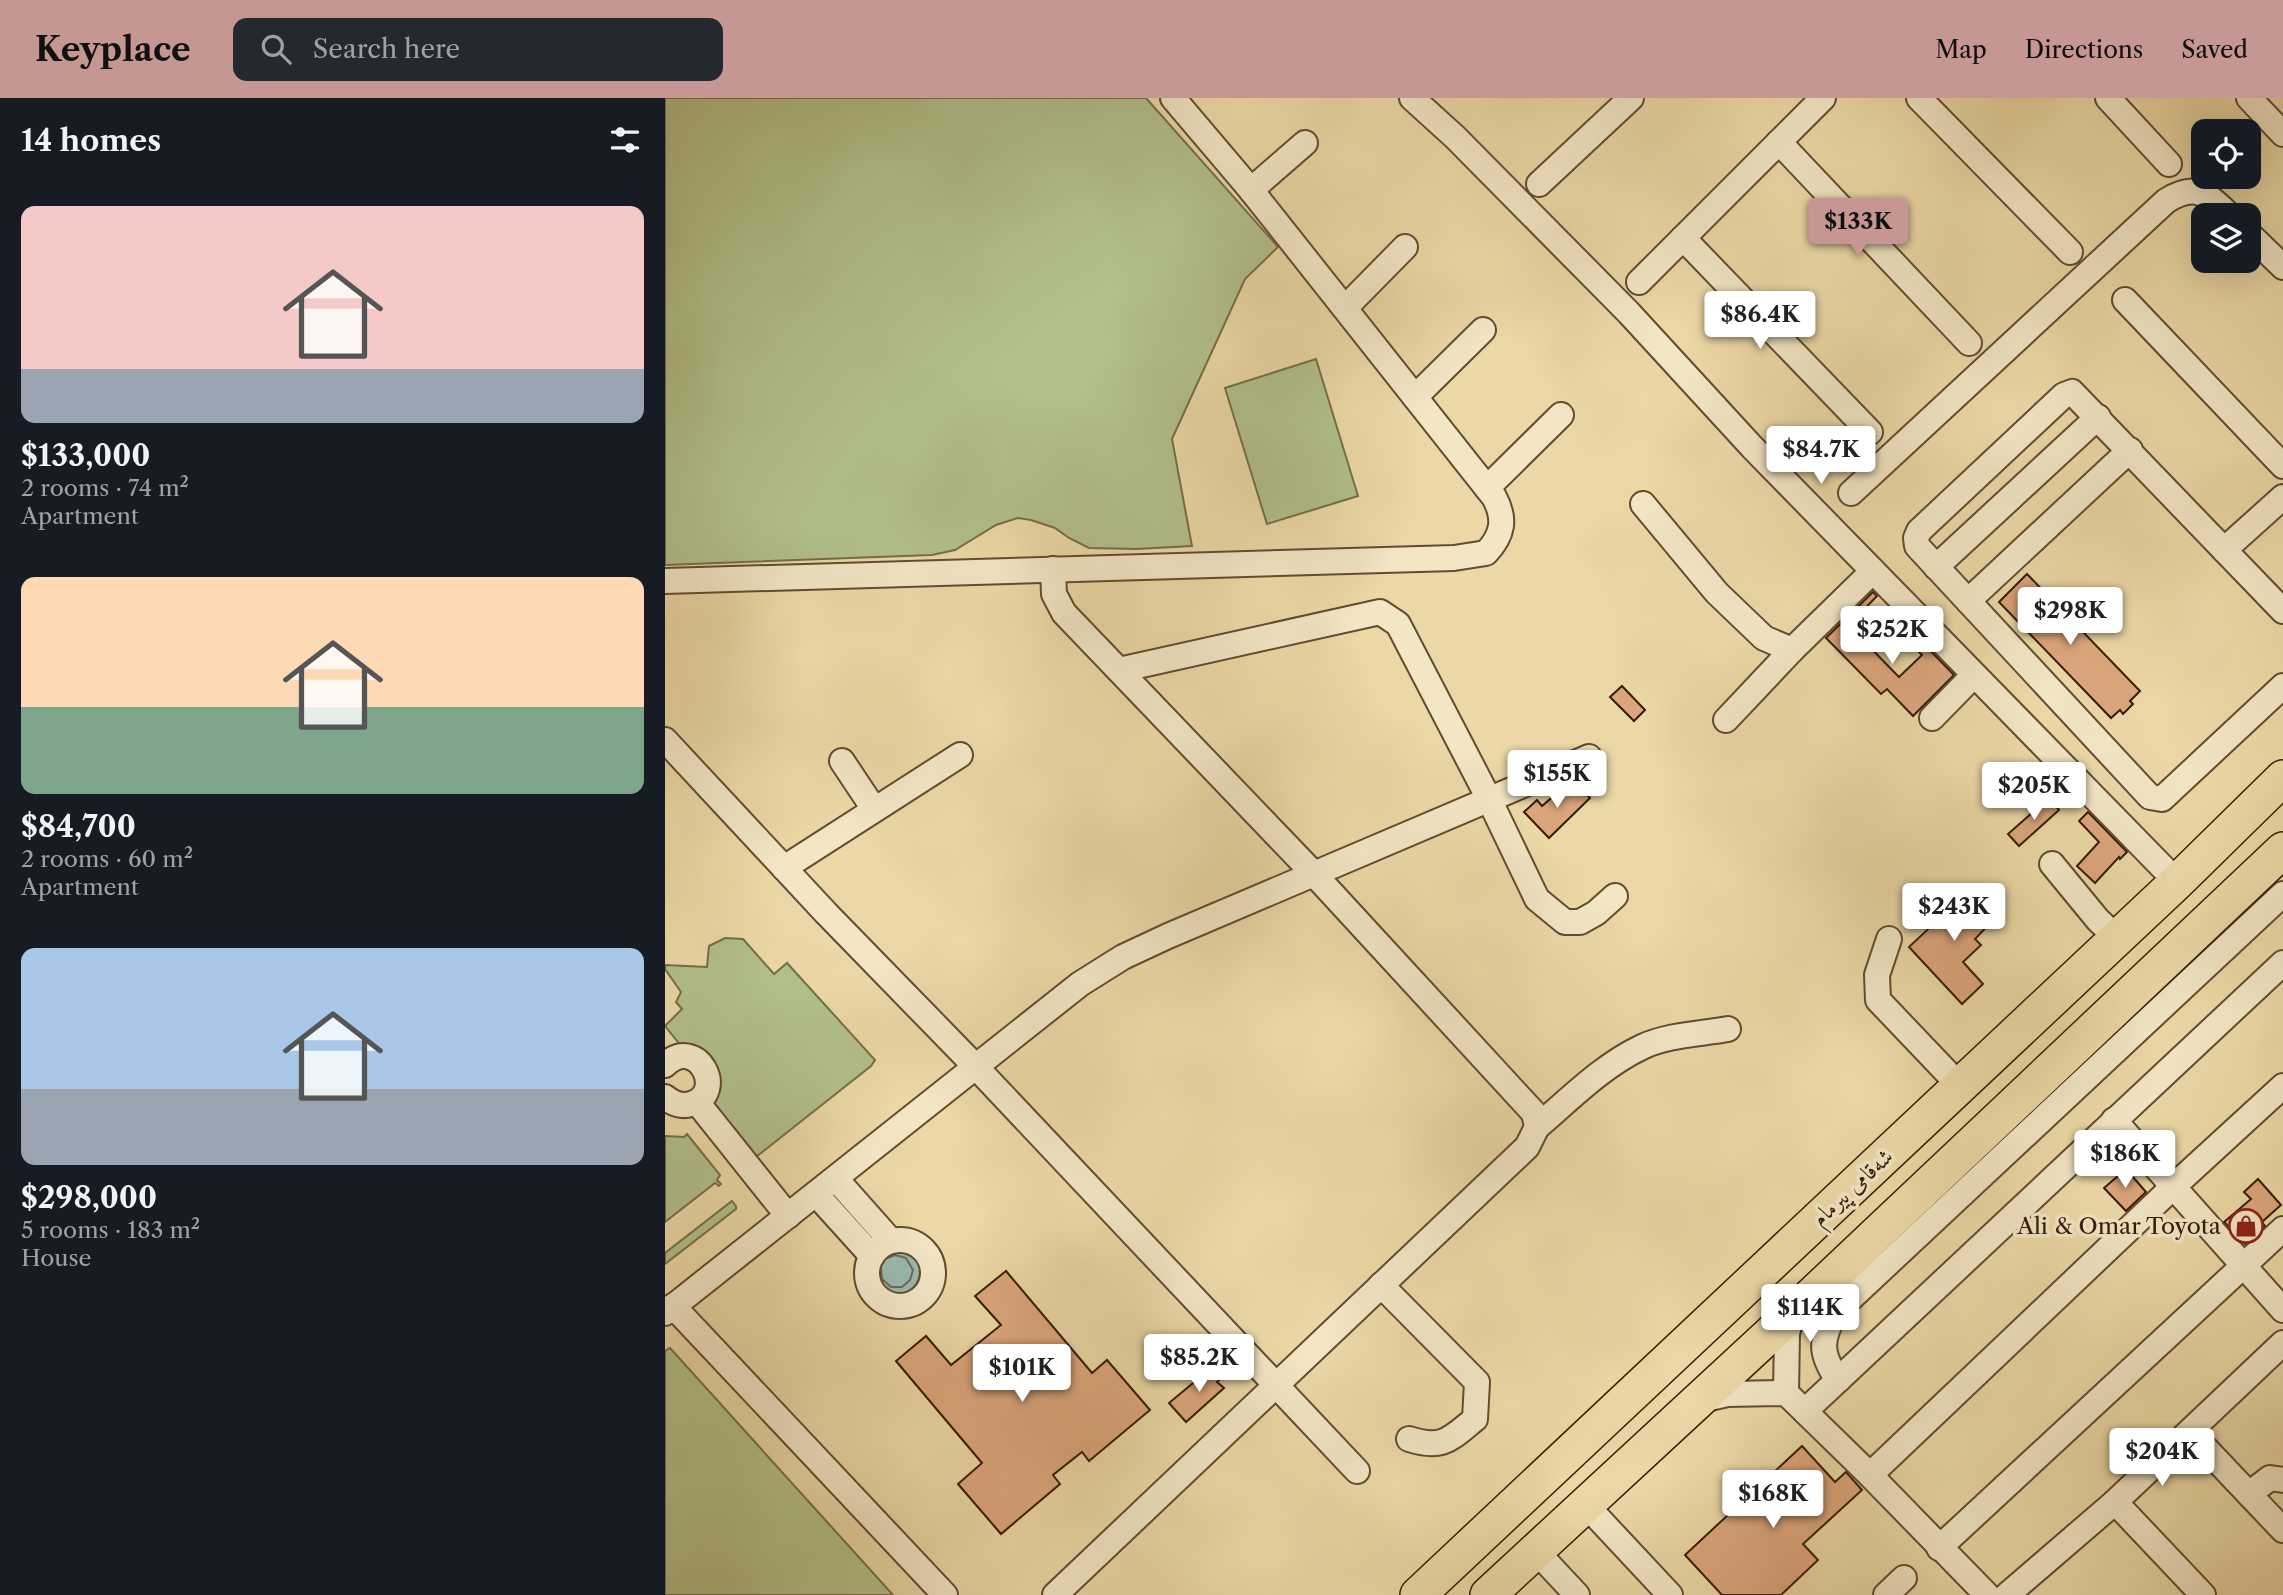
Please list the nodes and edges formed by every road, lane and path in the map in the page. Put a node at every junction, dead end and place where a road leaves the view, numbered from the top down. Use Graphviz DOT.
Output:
graph roads {
  1 [pos="1173,98"];
  2 [pos="1412,98"];
  3 [pos="1631,98"];
  4 [pos="1823,98"];
  5 [pos="1919,98"];
  6 [pos="2108,98"];
  7 [pos="2249,98"];
  8 [pos="2283,134"];
  9 [pos="1779,142"];
  10 [pos="1305,143"];
  11 [pos="2169,164"];
  12 [pos="1539,184"];
  13 [pos="1251,190"];
  14 [pos="2216,203"];
  15 [pos="1683,238"];
  16 [pos="2261,246"];
  17 [pos="1405,247"];
  18 [pos="2070,253"];
  19 [pos="2283,267"];
  20 [pos="1639,282"];
  21 [pos="2125,300"];
  22 [pos="1345,309"];
  23 [pos="1483,330"];
  24 [pos="1969,343"];
  25 [pos="1415,397"];
  26 [pos="1561,415"];
  27 [pos="2098,417"];
  28 [pos="1870,432"];
  29 [pos="2130,450"];
  30 [pos="2283,466"];
  31 [pos="1487,488"];
  32 [pos="1851,493"];
  33 [pos="2283,497"];
  34 [pos="1643,504"];
  35 [pos="2224,550"];
  36 [pos="1936,567"];
  37 [pos="1053,569"];
  38 [pos="1873,571"];
  39 [pos="665,581"];
  40 [pos="1968,601"];
  41 [pos="2283,611"];
  42 [pos="1792,650"];
  43 [pos="1119,670"];
  44 [pos="1975,675"];
  45 [pos="2283,686"];
  46 [pos="1932,718"];
  47 [pos="1726,720"];
  48 [pos="665,740"];
  49 [pos="960,755"];
  50 [pos="1589,757"];
  51 [pos="842,761"];
  52 [pos="2283,778"];
  53 [pos="1489,799"];
  54 [pos="874,809"];
  55 [pos="2283,850"];
  56 [pos="2052,864"];
  57 [pos="784,869"];
  58 [pos="1314,874"];
  59 [pos="2176,882"];
  60 [pos="2283,894"];
  61 [pos="1615,896"];
  62 [pos="1889,939"];
  63 [pos="2112,943"];
  64 [pos="2283,963"];
  65 [pos="2145,979"];
  66 [pos="1728,1029"];
  67 [pos="665,1065"];
  68 [pos="975,1066"];
  69 [pos="1959,1085"];
  70 [pos="2283,1086"];
  71 [pos="665,1097"];
  72 [pos="697,1102"];
  73 [pos="2114,1120"];
  74 [pos="1537,1127"];
  75 [pos="836,1179"];
  76 [pos="2175,1186"];
  77 [pos="816,1194"];
  78 [pos="788,1216"];
  79 [pos="2283,1229"];
  80 [pos="2244,1266"];
  81 [pos="1381,1285"];
  82 [pos="1815,1306"];
  83 [pos="669,1310"];
  84 [pos="2283,1310"];
  85 [pos="2283,1343"];
  86 [pos="1838,1380"];
  87 [pos="1275,1386"];
  88 [pos="1786,1393"];
  89 [pos="1701,1400"];
  90 [pos="1805,1411"];
  91 [pos="2190,1432"];
  92 [pos="1409,1439"];
  93 [pos="1357,1471"];
  94 [pos="1870,1475"];
  95 [pos="2283,1480"];
  96 [pos="2249,1494"];
  97 [pos="2115,1502"];
  98 [pos="1585,1504"];
  99 [pos="2283,1530"];
  100 [pos="1939,1548"];
  101 [pos="1535,1550"];
  102 [pos="945,1595"];
  103 [pos="1055,1595"];
  104 [pos="1418,1595"];
  105 [pos="1488,1595"];
  106 [pos="1577,1595"];
  107 [pos="1670,1595"];
  108 [pos="1987,1595"];
  109 [pos="2007,1595"];
  110 [pos="2203,1595"];
  1 -- 13 [label="street"];
  2 -- 38 [label="street"];
  3 -- 12 [label="street"];
  4 -- 9 [label="street"];
  5 -- 18 [label="street"];
  6 -- 11 [label="street"];
  7 -- 8 [label="street"];
  9 -- 15 [label="street"];
  9 -- 24 [label="street"];
  10 -- 13 [label="street"];
  13 -- 22 [label="street"];
  14 -- 32 [label="street"];
  15 -- 20 [label="street"];
  15 -- 28 [label="street"];
  16 -- 19 [label="street"];
  17 -- 22 [label="street"];
  21 -- 30 [label="street"];
  22 -- 25 [label="street"];
  23 -- 25 [label="street"];
  25 -- 31 [label="street"];
  26 -- 31 [label="street"];
  27 -- 29 [label="street"];
  27 -- 36 [label="street"];
  27 -- 36 [label="street"];
  29 -- 35 [label="street"];
  29 -- 40 [label="street"];
  31 -- 37 [label="street"];
  33 -- 35 [label="street"];
  34 -- 42 [label="street"];
  35 -- 41 [label="street"];
  36 -- 40 [label="street"];
  37 -- 39 [label="street"];
  37 -- 43 [label="street"];
  38 -- 42 [label="street"];
  38 -- 44 [label="street"];
  40 -- 45 [label="street"];
  42 -- 47 [label="street"];
  43 -- 53 [label="street"];
  43 -- 58 [label="street"];
  44 -- 46 [label="street"];
  44 -- 59 [label="street"];
  48 -- 57 [label="street"];
  49 -- 54 [label="street"];
  50 -- 53 [label="street"];
  51 -- 54 [label="street"];
  52 -- 59 [label="highway, شەقامی پیرمام"];
  53 -- 58 [label="street"];
  53 -- 61 [label="street"];
  54 -- 57 [label="street"];
  55 -- 65 [label="highway"];
  56 -- 63 [label="street"];
  57 -- 68 [label="street"];
  58 -- 68 [label="street"];
  58 -- 74 [label="street"];
  59 -- 63 [label="highway, شەقامی پیرمام"];
  60 -- 82 [label="street"];
  62 -- 69 [label="street"];
  63 -- 65 [label="highway"];
  63 -- 69 [label="highway, شەقامی پیرمام"];
  64 -- 73 [label="street"];
  65 -- 82 [label="highway"];
  66 -- 74 [label="street"];
  67 -- 72 [label="street"];
  68 -- 75 [label="street"];
  68 -- 87 [label="street"];
  69 -- 104 [label="highway, شەقامی پیرمام"];
  70 -- 76 [label="street"];
  71 -- 72 [label="street"];
  72 -- 78 [label="street"];
  73 -- 76 [label="street"];
  73 -- 86 [label="street"];
  74 -- 81 [label="street"];
  75 -- 77 [label="street"];
  75 -- 77 [label="street"];
  76 -- 80 [label="street"];
  76 -- 94 [label="street"];
  77 -- 78 [label="street"];
  78 -- 83 [label="street"];
  79 -- 80 [label="street"];
  80 -- 84 [label="street"];
  80 -- 100 [label="street"];
  81 -- 87 [label="street"];
  81 -- 92 [label="street"];
  82 -- 86 [label="street"];
  82 -- 88 [label="street"];
  82 -- 89 [label="highway"];
  83 -- 102 [label="street"];
  85 -- 91 [label="street"];
  86 -- 90 [label="street"];
  87 -- 93 [label="street"];
  87 -- 103 [label="street"];
  88 -- 89 [label="street"];
  88 -- 90 [label="street"];
  89 -- 98 [label="highway"];
  90 -- 94 [label="street"];
  91 -- 96 [label="street"];
  91 -- 97 [label="street"];
  94 -- 100 [label="street"];
  95 -- 96 [label="street"];
  96 -- 99 [label="street"];
  97 -- 109 [label="street"];
  97 -- 110 [label="street"];
  98 -- 101 [label="highway"];
  98 -- 107 [label="street"];
  100 -- 108 [label="street"];
  101 -- 105 [label="highway"];
  101 -- 106 [label="street"];
}
